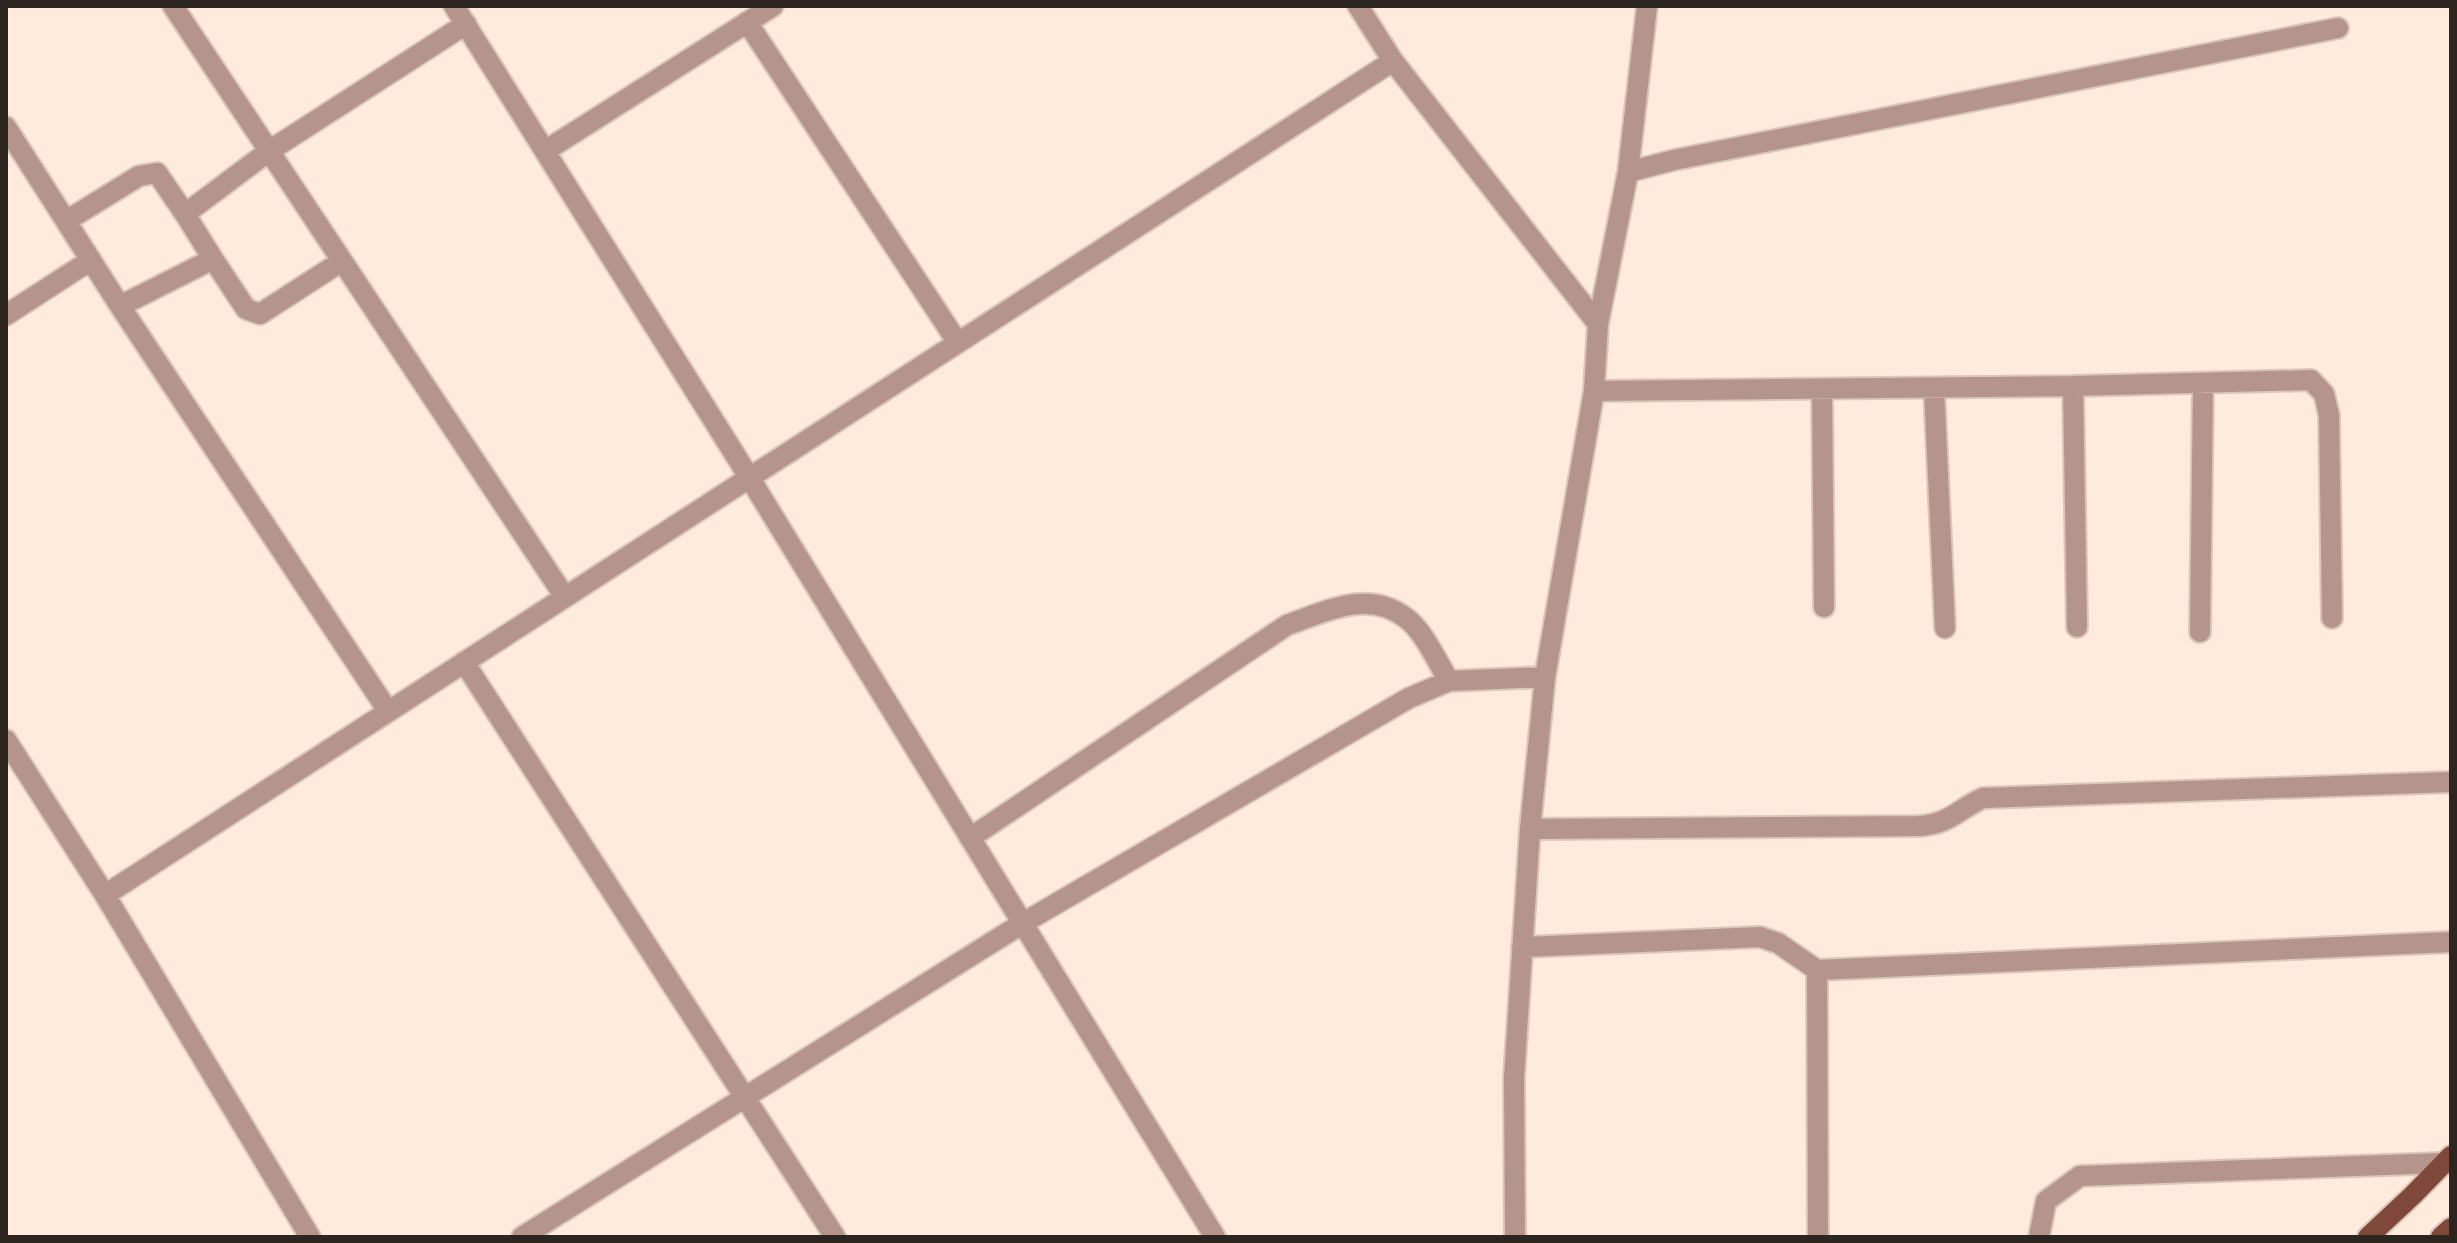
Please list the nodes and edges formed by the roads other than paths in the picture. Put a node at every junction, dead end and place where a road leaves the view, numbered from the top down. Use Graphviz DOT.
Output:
graph roads {
  1 [pos="173,6"];
  2 [pos="454,6"];
  3 [pos="773,6"];
  4 [pos="1358,6"];
  5 [pos="1647,6"];
  6 [pos="747,22"];
  7 [pos="466,24"];
  8 [pos="2338,28"];
  9 [pos="1393,61"];
  10 [pos="6,127"];
  11 [pos="269,151"];
  12 [pos="545,151"];
  13 [pos="1628,172"];
  14 [pos="185,214"];
  15 [pos="66,221"];
  16 [pos="213,259"];
  17 [pos="91,260"];
  18 [pos="342,261"];
  19 [pos="120,306"];
  20 [pos="6,315"];
  21 [pos="1598,324"];
  22 [pos="958,343"];
  23 [pos="2203,384"];
  24 [pos="2073,386"];
  25 [pos="1934,388"];
  26 [pos="1822,390"];
  27 [pos="1594,391"];
  28 [pos="749,477"];
  29 [pos="565,597"];
  30 [pos="1824,607"];
  31 [pos="2332,618"];
  32 [pos="2077,627"];
  33 [pos="1945,628"];
  34 [pos="2200,632"];
  35 [pos="464,662"];
  36 [pos="1545,677"];
  37 [pos="1449,681"];
  38 [pos="388,711"];
  39 [pos="6,740"];
  40 [pos="2451,782"];
  41 [pos="1530,829"];
  42 [pos="970,838"];
  43 [pos="105,895"];
  44 [pos="1023,923"];
  45 [pos="2451,942"];
  46 [pos="1522,947"];
  47 [pos="1817,970"];
  48 [pos="743,1097"];
  49 [pos="2447,1159"];
  50 [pos="2451,1228"];
  51 [pos="310,1237"];
  52 [pos="522,1237"];
  53 [pos="835,1237"];
  54 [pos="1215,1237"];
  55 [pos="1515,1237"];
  56 [pos="1818,1237"];
  57 [pos="2039,1237"];
  58 [pos="2368,1237"];
  59 [pos="2441,1237"];
  1 -- 11 [label="street"];
  2 -- 7 [label="street"];
  3 -- 6 [label="street"];
  4 -- 9 [label="street"];
  5 -- 13 [label="street"];
  6 -- 12 [label="street"];
  6 -- 22 [label="street"];
  7 -- 11 [label="street"];
  7 -- 12 [label="street"];
  8 -- 13 [label="street"];
  9 -- 21 [label="street"];
  9 -- 22 [label="street"];
  10 -- 15 [label="street"];
  11 -- 14 [label="street"];
  11 -- 18 [label="street"];
  12 -- 28 [label="street"];
  13 -- 21 [label="street"];
  14 -- 15 [label="street"];
  14 -- 16 [label="street"];
  15 -- 17 [label="street"];
  16 -- 18 [label="street"];
  16 -- 19 [label="street"];
  17 -- 19 [label="street"];
  17 -- 20 [label="street"];
  18 -- 29 [label="street"];
  19 -- 38 [label="street"];
  21 -- 27 [label="street"];
  22 -- 28 [label="street"];
  23 -- 24 [label="street"];
  23 -- 31 [label="street"];
  23 -- 34 [label="street"];
  24 -- 25 [label="street"];
  24 -- 32 [label="street"];
  25 -- 26 [label="street"];
  25 -- 33 [label="street"];
  26 -- 27 [label="street"];
  26 -- 30 [label="street"];
  27 -- 36 [label="street"];
  28 -- 29 [label="street"];
  28 -- 42 [label="street"];
  29 -- 35 [label="street"];
  35 -- 38 [label="street"];
  35 -- 48 [label="street"];
  36 -- 37 [label="street"];
  36 -- 41 [label="street"];
  37 -- 42 [label="street"];
  37 -- 44 [label="street"];
  38 -- 43 [label="street"];
  39 -- 43 [label="street"];
  40 -- 41 [label="street"];
  41 -- 46 [label="street"];
  42 -- 44 [label="street"];
  43 -- 51 [label="street"];
  44 -- 48 [label="street"];
  44 -- 54 [label="street"];
  45 -- 47 [label="street"];
  46 -- 47 [label="street"];
  46 -- 55 [label="street"];
  47 -- 56 [label="street"];
  48 -- 52 [label="street"];
  48 -- 53 [label="street"];
  49 -- 57 [label="street"];
  49 -- 58 [label="main road"];
  50 -- 59 [label="main road"];
}
